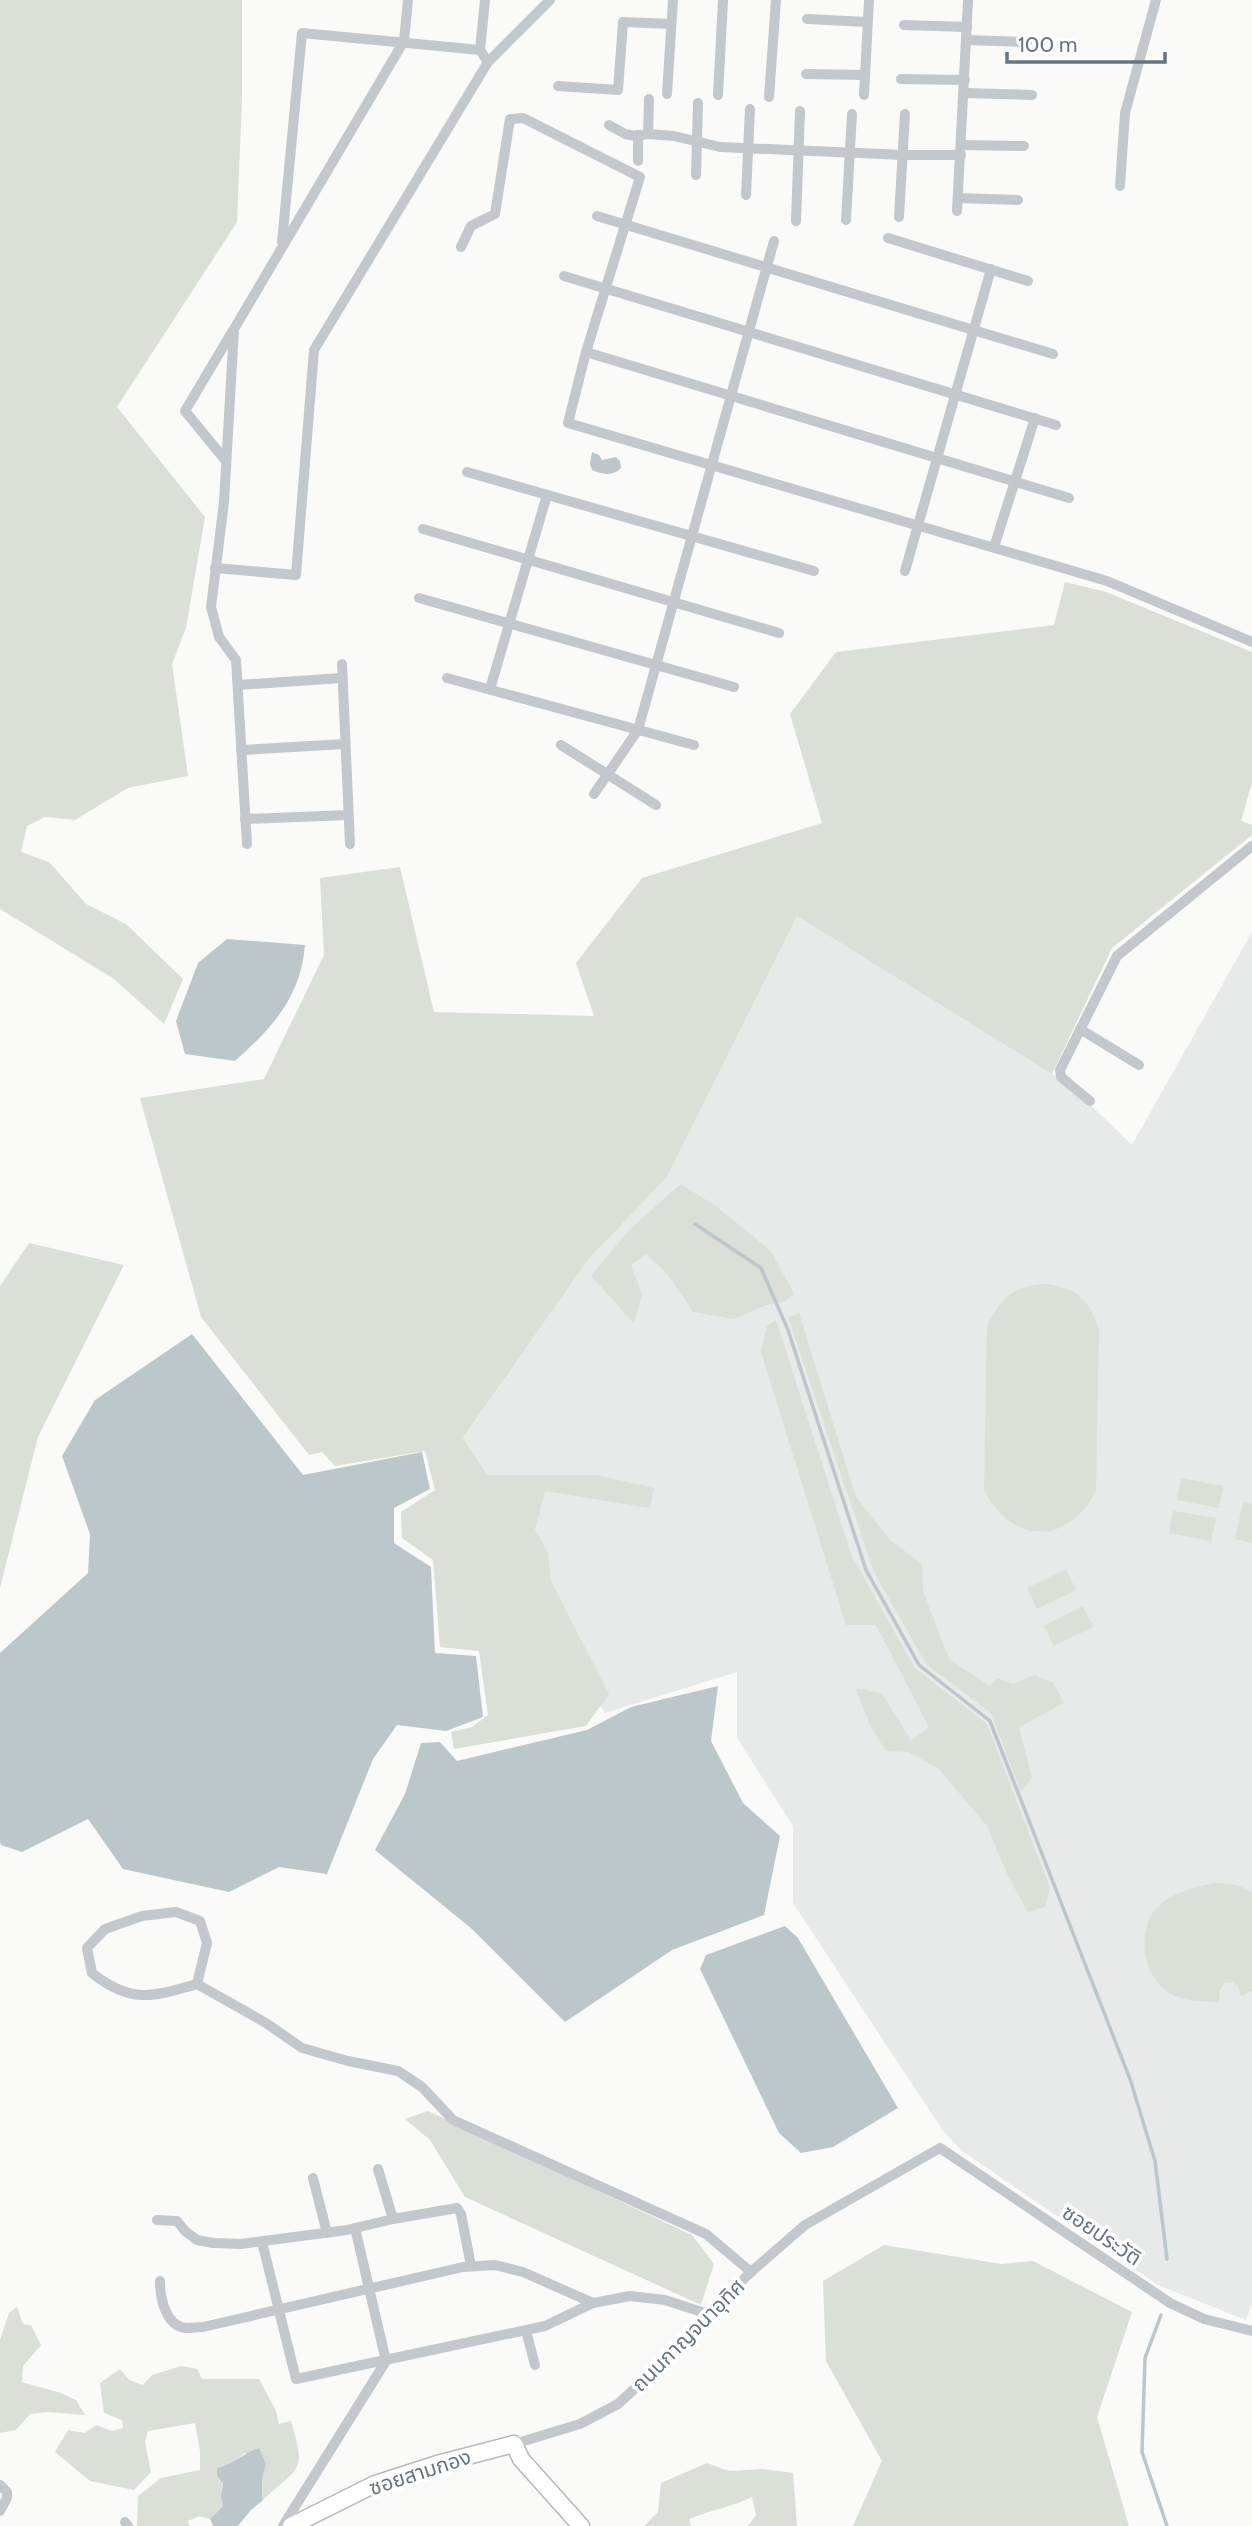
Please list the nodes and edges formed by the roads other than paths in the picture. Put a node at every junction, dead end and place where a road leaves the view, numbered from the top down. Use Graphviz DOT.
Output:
graph roads {
  1 [pos="408,0"];
  2 [pos="485,0"];
  3 [pos="550,0"];
  4 [pos="673,0"];
  5 [pos="723,0"];
  6 [pos="776,0"];
  7 [pos="869,0"];
  8 [pos="968,0"];
  9 [pos="1156,0"];
  10 [pos="807,19"];
  11 [pos="867,22"];
  12 [pos="671,24"];
  13 [pos="904,25"];
  14 [pos="967,27"];
  15 [pos="967,40"];
  16 [pos="404,41"];
  17 [pos="1027,42"];
  18 [pos="480,50"];
  19 [pos="488,62"];
  20 [pos="806,74"];
  21 [pos="865,75"];
  22 [pos="901,79"];
  23 [pos="965,80"];
  24 [pos="558,86"];
  25 [pos="965,93"];
  26 [pos="667,94"];
  27 [pos="718,94"];
  28 [pos="864,95"];
  29 [pos="1032,95"];
  30 [pos="769,97"];
  31 [pos="649,99"];
  32 [pos="698,103"];
  33 [pos="750,108"];
  34 [pos="800,111"];
  35 [pos="852,114"];
  36 [pos="905,114"];
  37 [pos="609,125"];
  38 [pos="643,135"];
  39 [pos="697,142"];
  40 [pos="1024,146"];
  41 [pos="748,147"];
  42 [pos="798,150"];
  43 [pos="962,150"];
  44 [pos="849,153"];
  45 [pos="904,155"];
  46 [pos="638,161"];
  47 [pos="696,176"];
  48 [pos="1120,186"];
  49 [pos="746,195"];
  50 [pos="958,198"];
  51 [pos="1018,200"];
  52 [pos="957,211"];
  53 [pos="597,216"];
  54 [pos="900,217"];
  55 [pos="796,220"];
  56 [pos="846,220"];
  57 [pos="625,225"];
  58 [pos="888,238"];
  59 [pos="774,241"];
  60 [pos="282,247"];
  61 [pos="461,247"];
  62 [pos="767,269"];
  63 [pos="991,269"];
  64 [pos="564,276"];
  65 [pos="1028,281"];
  66 [pos="605,288"];
  67 [pos="234,330"];
  68 [pos="974,330"];
  69 [pos="748,331"];
  70 [pos="586,352"];
  71 [pos="1053,354"];
  72 [pos="956,394"];
  73 [pos="730,397"];
  74 [pos="1035,418"];
  75 [pos="1056,425"];
  76 [pos="938,457"];
  77 [pos="226,461"];
  78 [pos="712,466"];
  79 [pos="467,472"];
  80 [pos="1016,481"];
  81 [pos="547,495"];
  82 [pos="1069,498"];
  83 [pos="919,526"];
  84 [pos="423,529"];
  85 [pos="692,537"];
  86 [pos="993,547"];
  87 [pos="528,560"];
  88 [pos="215,568"];
  89 [pos="814,571"];
  90 [pos="905,571"];
  91 [pos="419,598"];
  92 [pos="673,603"];
  93 [pos="509,624"];
  94 [pos="779,632"];
  95 [pos="1252,642"];
  96 [pos="342,664"];
  97 [pos="655,666"];
  98 [pos="342,678"];
  99 [pos="447,678"];
  100 [pos="237,685"];
  101 [pos="733,687"];
  102 [pos="490,689"];
  103 [pos="638,730"];
  104 [pos="345,744"];
  105 [pos="562,745"];
  106 [pos="694,745"];
  107 [pos="241,750"];
  108 [pos="607,774"];
  109 [pos="594,794"];
  110 [pos="656,805"];
  111 [pos="348,815"];
  112 [pos="245,820"];
  113 [pos="247,844"];
  114 [pos="350,844"];
  115 [pos="1252,846"];
  116 [pos="1080,1029"];
  117 [pos="1139,1065"];
  118 [pos="1090,1101"];
  119 [pos="197,1984"];
  120 [pos="940,2148"];
  121 [pos="378,2169"];
  122 [pos="313,2178"];
  123 [pos="393,2219"];
  124 [pos="157,2220"];
  125 [pos="355,2228"];
  126 [pos="327,2233"];
  127 [pos="262,2242"];
  128 [pos="471,2266"];
  129 [pos="751,2272"];
  130 [pos="160,2281"];
  131 [pos="368,2288"];
  132 [pos="593,2303"];
  133 [pos="279,2308"];
  134 [pos="708,2314"];
  135 [pos="526,2330"];
  136 [pos="1252,2331"];
  137 [pos="386,2361"];
  138 [pos="535,2365"];
  139 [pos="514,2444"];
  140 [pos="0,2485"];
  141 [pos="0,2511"];
  142 [pos="283,2526"];
  143 [pos="291,2526"];
  144 [pos="581,2526"];
  1 -- 16 [label="street"];
  2 -- 18 [label="street"];
  3 -- 19 [label="street"];
  4 -- 12 [label="street"];
  5 -- 27 [label="street"];
  6 -- 30 [label="street"];
  7 -- 11 [label="street"];
  8 -- 14 [label="street"];
  9 -- 48 [label="street"];
  10 -- 11 [label="street"];
  11 -- 21 [label="street"];
  12 -- 24 [label="street"];
  12 -- 26 [label="street"];
  13 -- 14 [label="street"];
  14 -- 15 [label="street"];
  15 -- 17 [label="street"];
  15 -- 23 [label="street"];
  16 -- 18 [label="street"];
  16 -- 60 [label="street"];
  16 -- 60 [label="street"];
  18 -- 19 [label="street"];
  19 -- 88 [label="street"];
  20 -- 21 [label="street"];
  21 -- 28 [label="street"];
  22 -- 23 [label="street"];
  23 -- 25 [label="street"];
  25 -- 29 [label="street"];
  25 -- 43 [label="street"];
  31 -- 38 [label="street"];
  32 -- 39 [label="street"];
  33 -- 41 [label="street"];
  34 -- 42 [label="street"];
  35 -- 44 [label="street"];
  36 -- 45 [label="street"];
  37 -- 38 [label="street"];
  38 -- 39 [label="street"];
  38 -- 46 [label="street"];
  39 -- 41 [label="street"];
  39 -- 47 [label="street"];
  40 -- 43 [label="street"];
  41 -- 42 [label="street"];
  41 -- 49 [label="street"];
  42 -- 44 [label="street"];
  42 -- 55 [label="street"];
  43 -- 45 [label="street"];
  43 -- 50 [label="street"];
  44 -- 45 [label="street"];
  44 -- 56 [label="street"];
  45 -- 54 [label="street"];
  50 -- 51 [label="street"];
  50 -- 52 [label="street"];
  53 -- 57 [label="street"];
  57 -- 61 [label="street"];
  57 -- 62 [label="street"];
  57 -- 66 [label="street"];
  58 -- 63 [label="street"];
  59 -- 62 [label="street"];
  60 -- 67 [label="street"];
  62 -- 68 [label="street"];
  62 -- 69 [label="street"];
  63 -- 65 [label="street"];
  63 -- 68 [label="street"];
  64 -- 66 [label="street"];
  66 -- 69 [label="street"];
  66 -- 70 [label="street"];
  67 -- 77 [label="street"];
  67 -- 77 [label="street"];
  68 -- 71 [label="street"];
  68 -- 72 [label="street"];
  69 -- 72 [label="street"];
  69 -- 73 [label="street"];
  70 -- 73 [label="street"];
  70 -- 78 [label="street"];
  72 -- 74 [label="street"];
  72 -- 76 [label="street"];
  73 -- 76 [label="street"];
  73 -- 78 [label="street"];
  74 -- 75 [label="street"];
  74 -- 80 [label="street"];
  76 -- 80 [label="street"];
  76 -- 83 [label="street"];
  77 -- 88 [label="street"];
  78 -- 83 [label="street"];
  78 -- 85 [label="street"];
  79 -- 81 [label="street"];
  80 -- 82 [label="street"];
  80 -- 86 [label="street"];
  81 -- 85 [label="street"];
  81 -- 87 [label="street"];
  83 -- 86 [label="street"];
  83 -- 90 [label="street"];
  84 -- 87 [label="street"];
  85 -- 89 [label="street"];
  85 -- 92 [label="street"];
  86 -- 95 [label="street"];
  87 -- 92 [label="street"];
  87 -- 93 [label="street"];
  88 -- 100 [label="street"];
  91 -- 93 [label="street"];
  92 -- 94 [label="street"];
  92 -- 97 [label="street"];
  93 -- 97 [label="street"];
  93 -- 102 [label="street"];
  96 -- 98 [label="street"];
  97 -- 101 [label="street"];
  97 -- 103 [label="street"];
  98 -- 100 [label="street"];
  98 -- 104 [label="street"];
  99 -- 102 [label="street"];
  100 -- 107 [label="street"];
  102 -- 103 [label="street"];
  103 -- 106 [label="street"];
  103 -- 108 [label="street"];
  104 -- 107 [label="street"];
  104 -- 111 [label="street"];
  105 -- 108 [label="street"];
  107 -- 112 [label="street"];
  108 -- 109 [label="street"];
  108 -- 110 [label="street"];
  111 -- 112 [label="street"];
  111 -- 114 [label="street"];
  112 -- 113 [label="street"];
  115 -- 116 [label="street"];
  116 -- 117 [label="street"];
  116 -- 118 [label="street"];
  119 -- 119 [label="street"];
  119 -- 129 [label="street"];
  120 -- 129 [label="street, ถนนกาญจนาอุทิศ"];
  120 -- 136 [label="street, ซอยประวัติ"];
  121 -- 123 [label="street"];
  122 -- 126 [label="street"];
  123 -- 125 [label="street"];
  123 -- 128 [label="street"];
  124 -- 127 [label="street"];
  125 -- 126 [label="street"];
  125 -- 131 [label="street"];
  126 -- 127 [label="street"];
  127 -- 133 [label="street"];
  128 -- 131 [label="street"];
  128 -- 132 [label="street"];
  129 -- 134 [label="street, ถนนกาญจนาอุทิศ"];
  130 -- 133 [label="street"];
  131 -- 133 [label="street"];
  131 -- 137 [label="street"];
  132 -- 134 [label="street"];
  132 -- 135 [label="street"];
  133 -- 137 [label="street"];
  134 -- 139 [label="street, ถนนกาญจนาอุทิศ"];
  135 -- 137 [label="street"];
  135 -- 138 [label="street"];
  137 -- 142 [label="street"];
  139 -- 143 [label="street, ซอยสามกอง"];
  139 -- 144 [label="street"];
  140 -- 141 [label="street"];
}
